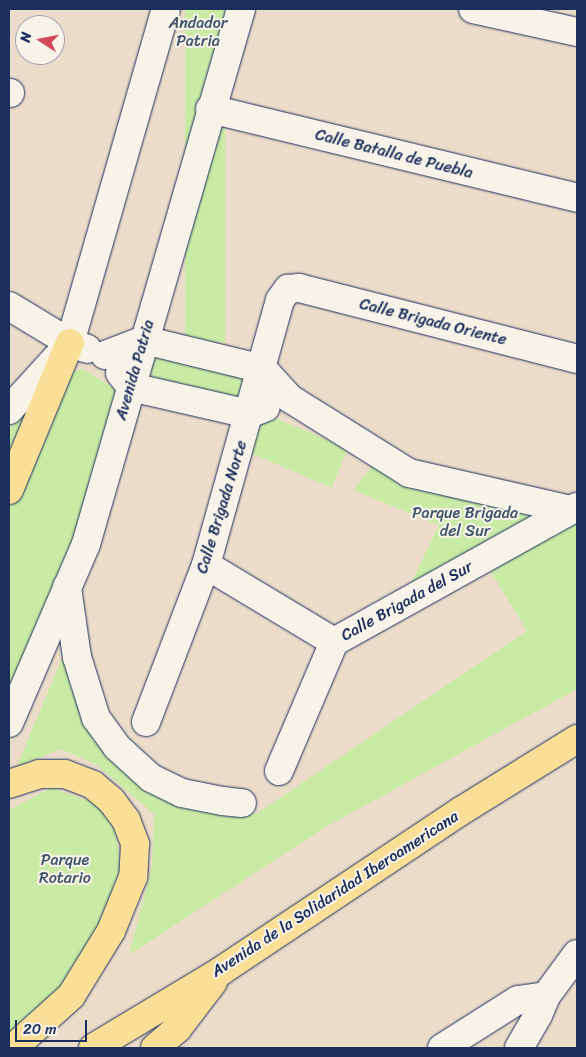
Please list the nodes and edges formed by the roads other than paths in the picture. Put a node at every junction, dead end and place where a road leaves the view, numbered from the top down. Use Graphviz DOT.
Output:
graph roads {
  1 [pos="166,9"];
  2 [pos="240,9"];
  3 [pos="473,9"];
  4 [pos="577,32"];
  5 [pos="210,109"];
  6 [pos="577,198"];
  7 [pos="288,289"];
  8 [pos="9,306"];
  9 [pos="144,340"];
  10 [pos="70,343"];
  11 [pos="105,355"];
  12 [pos="577,359"];
  13 [pos="263,369"];
  14 [pos="131,387"];
  15 [pos="289,398"];
  16 [pos="9,410"];
  17 [pos="249,414"];
  18 [pos="9,490"];
  19 [pos="574,509"];
  20 [pos="206,565"];
  21 [pos="67,587"];
  22 [pos="334,642"];
  23 [pos="146,722"];
  24 [pos="9,723"];
  25 [pos="577,739"];
  26 [pos="279,771"];
  27 [pos="9,784"];
  28 [pos="242,802"];
  29 [pos="577,954"];
  30 [pos="221,971"];
  31 [pos="546,996"];
  32 [pos="13,1048"];
  33 [pos="93,1048"];
  34 [pos="155,1048"];
  35 [pos="442,1048"];
  36 [pos="519,1048"];
  1 -- 10 [label="street"];
  2 -- 5 [label="street, Avenida Patria"];
  3 -- 4 [label="street"];
  5 -- 6 [label="street, Calle Batalla de Puebla"];
  5 -- 9 [label="street, Avenida Patria"];
  7 -- 12 [label="street, Calle Brigada Oriente"];
  7 -- 13 [label="street, Calle Brigada Norte"];
  8 -- 10 [label="street"];
  9 -- 11 [label="street"];
  9 -- 13 [label="street"];
  9 -- 14 [label="street, Avenida Patria"];
  10 -- 11 [label="street"];
  10 -- 16 [label="street"];
  10 -- 18 [label="highway"];
  11 -- 14 [label="street"];
  13 -- 15 [label="street"];
  13 -- 17 [label="street, Calle Brigada Norte"];
  14 -- 17 [label="street"];
  14 -- 21 [label="street, Avenida Patria"];
  15 -- 17 [label="street"];
  15 -- 19 [label="street"];
  17 -- 20 [label="street, Calle Brigada Norte"];
  19 -- 22 [label="street, Calle Brigada del Sur"];
  20 -- 22 [label="street"];
  20 -- 23 [label="street, Calle Brigada Norte"];
  21 -- 24 [label="street, Avenida Patria"];
  21 -- 28 [label="street"];
  22 -- 26 [label="street, Calle Brigada del Sur"];
  25 -- 30 [label="highway, Avenida de la Solidaridad Iberoamericana"];
  27 -- 32 [label="highway"];
  29 -- 31 [label="street"];
  30 -- 33 [label="highway, Avenida de la Solidaridad Iberoamericana"];
  30 -- 34 [label="highway"];
  31 -- 35 [label="street"];
  31 -- 36 [label="street"];
}
